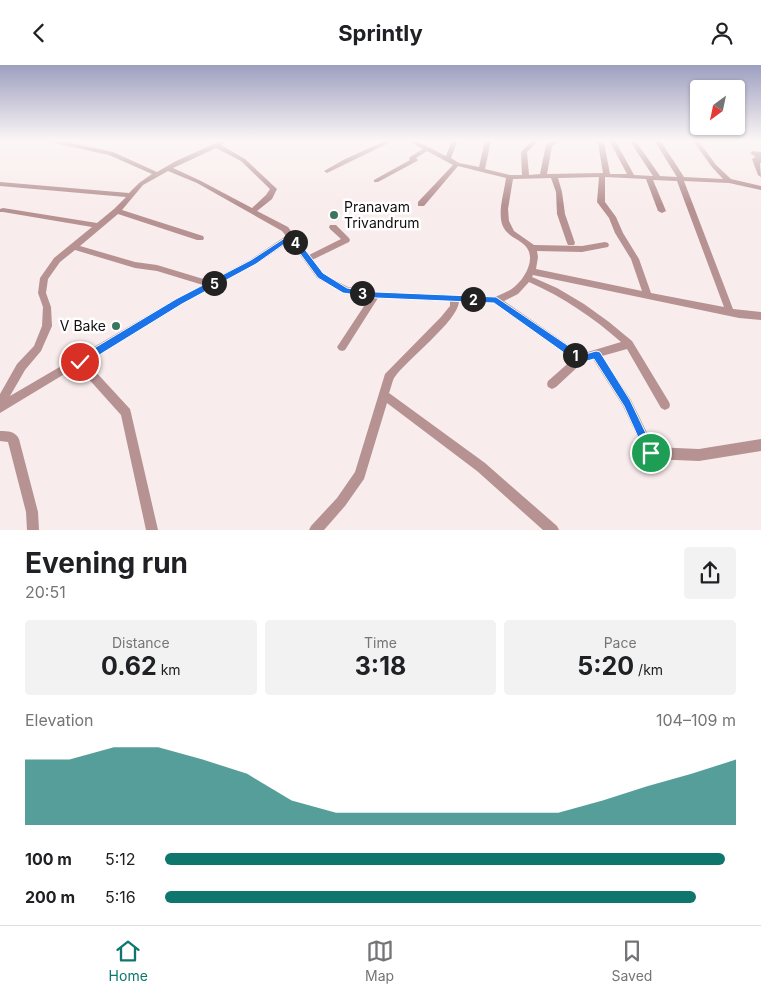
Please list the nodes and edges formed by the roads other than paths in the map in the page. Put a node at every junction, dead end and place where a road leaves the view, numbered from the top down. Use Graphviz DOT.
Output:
graph roads {
  1 [pos="134,162"];
  2 [pos="181,162"];
  3 [pos="245,162"];
  4 [pos="344,162"];
  5 [pos="412,162"];
  6 [pos="451,162"];
  7 [pos="483,162"];
  8 [pos="525,162"];
  9 [pos="546,162"];
  10 [pos="603,162"];
  11 [pos="624,162"];
  12 [pos="647,162"];
  13 [pos="670,162"];
  14 [pos="711,162"];
  15 [pos="757,162"];
  16 [pos="457,164"];
  17 [pos="168,168"];
  18 [pos="327,171"];
  19 [pos="481,171"];
  20 [pos="157,174"];
  21 [pos="604,175"];
  22 [pos="761,175"];
  23 [pos="510,177"];
  24 [pos="526,177"];
  25 [pos="543,177"];
  26 [pos="554,177"];
  27 [pos="632,177"];
  28 [pos="649,178"];
  29 [pos="658,178"];
  30 [pos="681,179"];
  31 [pos="376,181"];
  32 [pos="729,181"];
  33 [pos="0,184"];
  34 [pos="761,188"];
  35 [pos="131,195"];
  36 [pos="421,204"];
  37 [pos="3,210"];
  38 [pos="117,211"];
  39 [pos="252,211"];
  40 [pos="662,211"];
  41 [pos="98,226"];
  42 [pos="333,227"];
  43 [pos="291,236"];
  44 [pos="200,238"];
  45 [pos="571,243"];
  46 [pos="605,245"];
  47 [pos="75,247"];
  48 [pos="531,248"];
  49 [pos="307,259"];
  50 [pos="528,274"];
  51 [pos="211,285"];
  52 [pos="376,295"];
  53 [pos="648,295"];
  54 [pos="456,298"];
  55 [pos="496,300"];
  56 [pos="730,312"];
  57 [pos="761,316"];
  58 [pos="629,345"];
  59 [pos="342,347"];
  60 [pos="596,355"];
  61 [pos="580,359"];
  62 [pos="90,373"];
  63 [pos="552,384"];
  64 [pos="384,395"];
  65 [pos="0,404"];
  66 [pos="665,405"];
  67 [pos="0,408"];
  68 [pos="0,436"];
  69 [pos="761,445"];
  70 [pos="33,530"];
  71 [pos="152,530"];
  72 [pos="315,530"];
  73 [pos="553,530"];
  1 -- 20 [label="street"];
  2 -- 17 [label="street"];
  3 -- 39 [label="street"];
  4 -- 18 [label="street"];
  5 -- 31 [label="street"];
  6 -- 16 [label="street"];
  7 -- 19 [label="street"];
  8 -- 24 [label="street"];
  9 -- 25 [label="street"];
  10 -- 21 [label="street"];
  11 -- 27 [label="street"];
  12 -- 29 [label="street"];
  13 -- 30 [label="street"];
  14 -- 32 [label="street"];
  15 -- 22 [label="street"];
  16 -- 19 [label="street"];
  16 -- 36 [label="street"];
  17 -- 20 [label="street"];
  17 -- 39 [label="street"];
  19 -- 23 [label="street"];
  20 -- 35 [label="street"];
  21 -- 26 [label="street"];
  21 -- 27 [label="street"];
  21 -- 53 [label="street"];
  23 -- 24 [label="street"];
  23 -- 48 [label="street"];
  24 -- 25 [label="street"];
  25 -- 26 [label="street"];
  26 -- 45 [label="street"];
  27 -- 28 [label="street"];
  28 -- 29 [label="street"];
  28 -- 40 [label="street"];
  29 -- 30 [label="street"];
  30 -- 32 [label="street"];
  30 -- 56 [label="street"];
  32 -- 34 [label="street"];
  33 -- 35 [label="street"];
  35 -- 38 [label="street"];
  37 -- 41 [label="street"];
  38 -- 41 [label="street"];
  38 -- 44 [label="street"];
  39 -- 43 [label="street"];
  41 -- 47 [label="street"];
  42 -- 49 [label="street"];
  43 -- 49 [label="street"];
  43 -- 51 [label="street"];
  46 -- 48 [label="street"];
  47 -- 51 [label="street"];
  47 -- 65 [label="street"];
  48 -- 50 [label="street"];
  49 -- 52 [label="street"];
  50 -- 53 [label="street"];
  50 -- 55 [label="street"];
  50 -- 58 [label="street"];
  51 -- 67 [label="street"];
  52 -- 54 [label="street"];
  52 -- 59 [label="street"];
  53 -- 56 [label="street"];
  54 -- 55 [label="street"];
  54 -- 64 [label="street"];
  55 -- 61 [label="street"];
  56 -- 57 [label="street"];
  58 -- 60 [label="street"];
  58 -- 66 [label="street"];
  60 -- 61 [label="street"];
  60 -- 69 [label="street"];
  61 -- 63 [label="street"];
  62 -- 71 [label="street"];
  64 -- 72 [label="street"];
  64 -- 73 [label="street"];
  68 -- 70 [label="street"];
}
